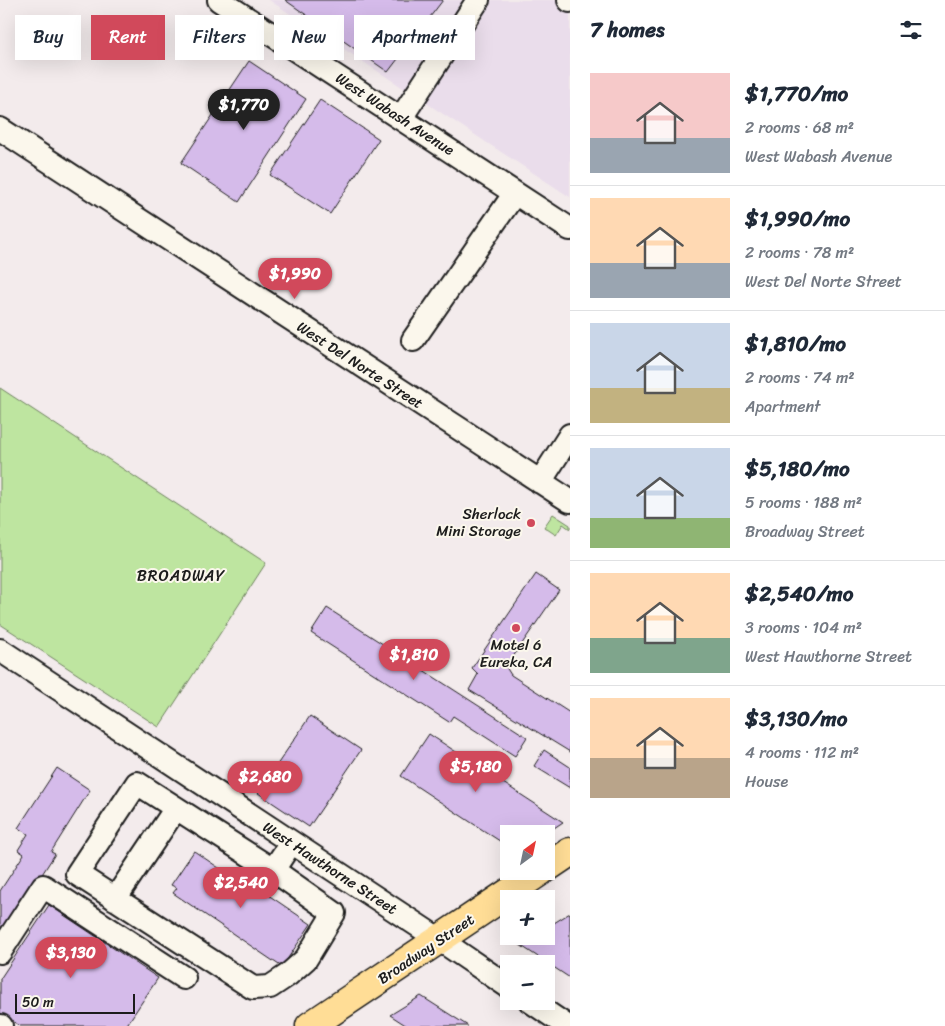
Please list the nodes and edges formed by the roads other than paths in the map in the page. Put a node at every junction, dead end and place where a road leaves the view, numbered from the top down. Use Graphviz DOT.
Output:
graph roads {
  1 [pos="219,0"];
  2 [pos="478,0"];
  3 [pos="401,118"];
  4 [pos="0,129"];
  5 [pos="514,192"];
  6 [pos="570,229"];
  7 [pos="412,340"];
  8 [pos="570,435"];
  9 [pos="540,482"];
  10 [pos="570,502"];
  11 [pos="0,650"];
  12 [pos="176,808"];
  13 [pos="291,843"];
  14 [pos="570,852"];
  15 [pos="555,862"];
  16 [pos="273,870"];
  17 [pos="528,880"];
  18 [pos="115,899"];
  19 [pos="440,940"];
  20 [pos="0,952"];
  21 [pos="184,978"];
  22 [pos="500,981"];
  23 [pos="543,1010"];
  24 [pos="310,1026"];
  25 [pos="567,1026"];
  1 -- 3 [label="street, West Wabash Avenue"];
  2 -- 3 [label="street"];
  3 -- 5 [label="street, West Wabash Avenue"];
  4 -- 9 [label="street, West Del Norte Street"];
  5 -- 6 [label="street, West Wabash Avenue"];
  5 -- 7 [label="street"];
  8 -- 9 [label="street"];
  9 -- 10 [label="street, West Del Norte Street"];
  11 -- 13 [label="street, West Hawthorne Street"];
  12 -- 16 [label="street"];
  12 -- 18 [label="street"];
  12 -- 18 [label="street"];
  13 -- 16 [label="street"];
  13 -- 19 [label="street, West Hawthorne Street"];
  14 -- 15 [label="highway"];
  16 -- 18 [label="street"];
  17 -- 19 [label="highway, Broadway Street"];
  19 -- 22 [label="street, West Hawthorne Street"];
  19 -- 24 [label="highway, Broadway Street"];
  20 -- 21 [label="street"];
  23 -- 25 [label="street"];
}
